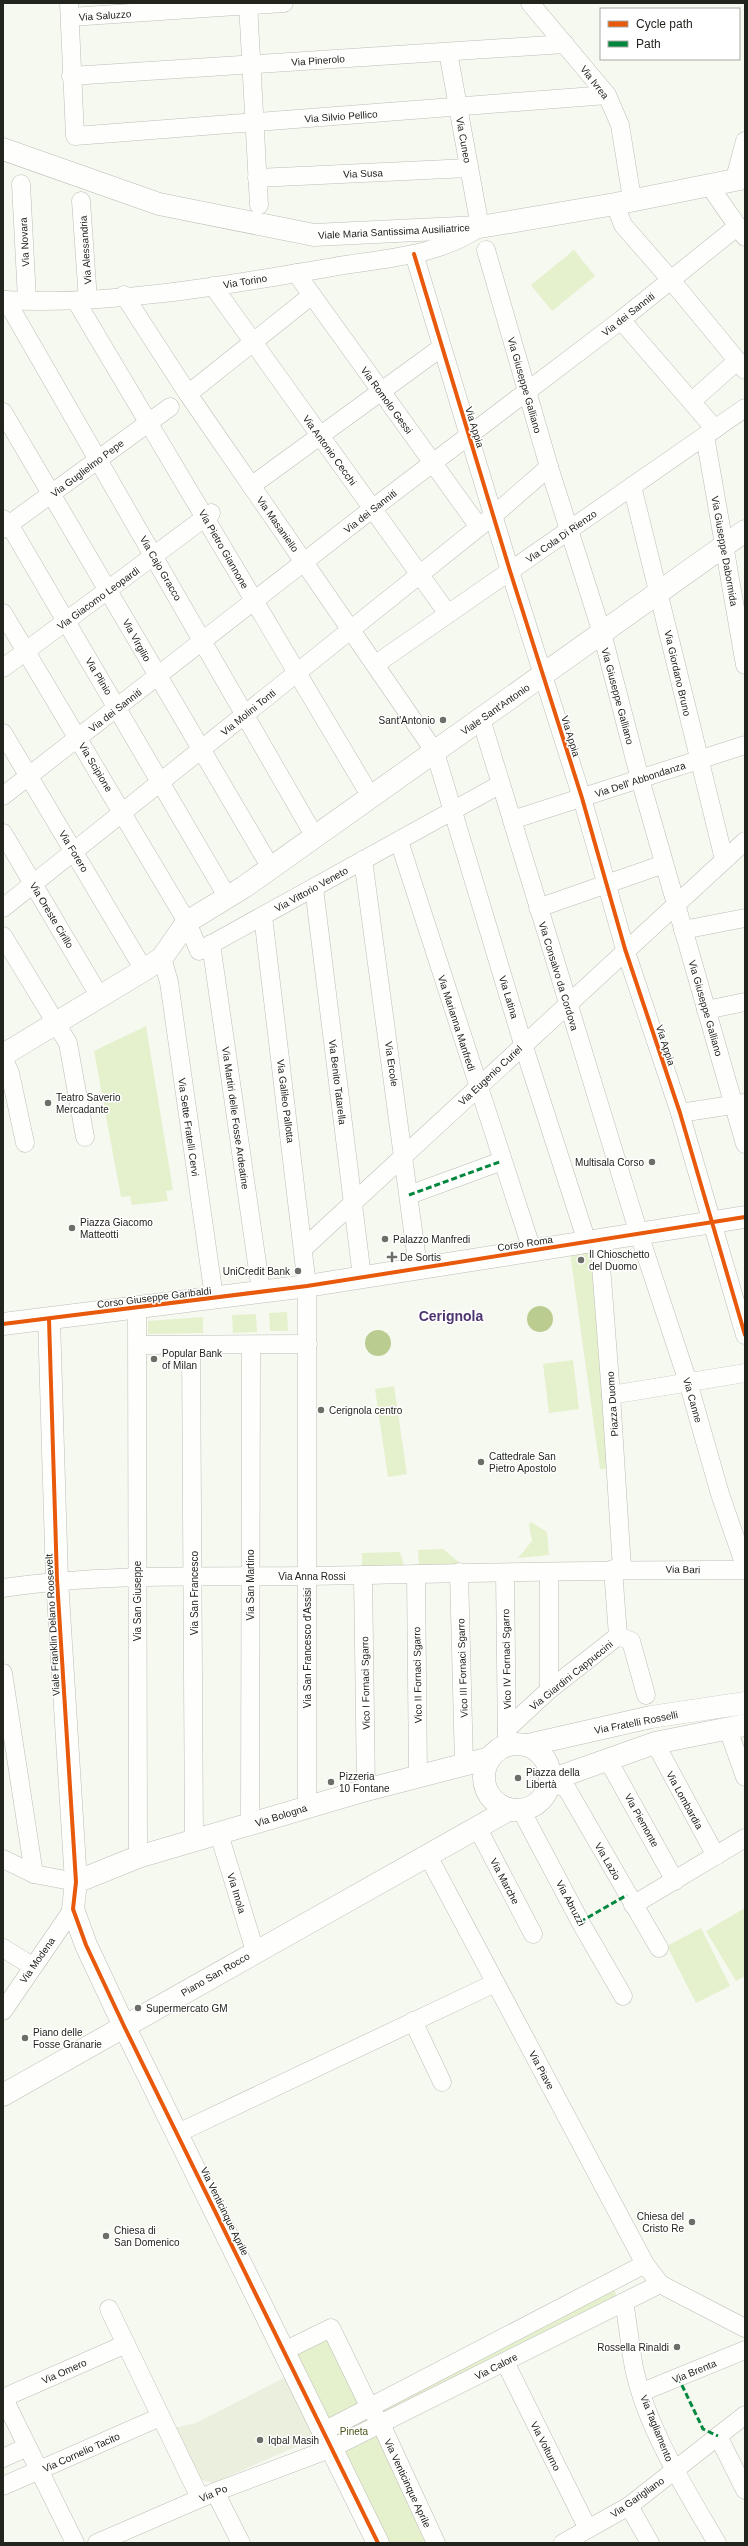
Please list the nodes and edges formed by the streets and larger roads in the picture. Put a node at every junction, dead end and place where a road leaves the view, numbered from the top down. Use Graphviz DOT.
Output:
graph roads {
  1 [pos="284,3"];
  2 [pos="530,3"];
  3 [pos="248,4"];
  4 [pos="70,10"];
  5 [pos="565,44"];
  6 [pos="448,52"];
  7 [pos="251,65"];
  8 [pos="72,76"];
  9 [pos="607,95"];
  10 [pos="458,106"];
  11 [pos="254,122"];
  12 [pos="745,141"];
  13 [pos="3,149"];
  14 [pos="469,168"];
  15 [pos="257,178"];
  16 [pos="740,178"];
  17 [pos="21,184"];
  18 [pos="709,185"];
  19 [pos="81,201"];
  20 [pos="624,202"];
  21 [pos="259,205"];
  22 [pos="480,227"];
  23 [pos="741,231"];
  24 [pos="486,250"];
  25 [pos="414,254"];
  26 [pos="296,273"];
  27 [pos="672,280"];
  28 [pos="213,286"];
  29 [pos="124,295"];
  30 [pos="312,295"];
  31 [pos="4,300"];
  32 [pos="27,300"];
  33 [pos="82,300"];
  34 [pos="621,320"];
  35 [pos="253,341"];
  36 [pos="442,347"];
  37 [pos="741,366"];
  38 [pos="527,391"];
  39 [pos="380,392"];
  40 [pos="188,394"];
  41 [pos="692,401"];
  42 [pos="170,406"];
  43 [pos="745,408"];
  44 [pos="3,412"];
  45 [pos="149,422"];
  46 [pos="710,432"];
  47 [pos="319,436"];
  48 [pos="469,436"];
  49 [pos="98,459"];
  50 [pos="432,463"];
  51 [pos="549,467"];
  52 [pos="251,486"];
  53 [pos="632,486"];
  54 [pos="52,494"];
  55 [pos="372,509"];
  56 [pos="208,515"];
  57 [pos="494,515"];
  58 [pos="5,524"];
  59 [pos="479,527"];
  60 [pos="569,530"];
  61 [pos="745,531"];
  62 [pos="725,545"];
  63 [pos="154,557"];
  64 [pos="304,562"];
  65 [pos="510,571"];
  66 [pos="419,575"];
  67 [pos="109,590"];
  68 [pos="659,592"];
  69 [pos="254,601"];
  70 [pos="3,613"];
  71 [pos="448,614"];
  72 [pos="66,621"];
  73 [pos="351,629"];
  74 [pos="602,633"];
  75 [pos="203,641"];
  76 [pos="27,650"];
  77 [pos="376,664"];
  78 [pos="745,665"];
  79 [pos="3,668"];
  80 [pos="297,673"];
  81 [pos="544,674"];
  82 [pos="157,677"];
  83 [pos="118,707"];
  84 [pos="245,714"];
  85 [pos="481,719"];
  86 [pos="3,733"];
  87 [pos="78,738"];
  88 [pos="745,745"];
  89 [pos="202,749"];
  90 [pos="435,752"];
  91 [pos="698,760"];
  92 [pos="29,776"];
  93 [pos="640,779"];
  94 [pos="160,782"];
  95 [pos="499,785"];
  96 [pos="3,796"];
  97 [pos="371,797"];
  98 [pos="582,798"];
  99 [pos="123,812"];
  100 [pos="452,812"];
  101 [pos="512,820"];
  102 [pos="3,833"];
  103 [pos="315,836"];
  104 [pos="399,841"];
  105 [pos="745,841"];
  106 [pos="74,851"];
  107 [pos="724,858"];
  108 [pos="363,860"];
  109 [pos="664,864"];
  110 [pos="271,868"];
  111 [pos="34,884"];
  112 [pos="606,884"];
  113 [pos="314,888"];
  114 [pos="236,892"];
  115 [pos="676,902"];
  116 [pos="3,908"];
  117 [pos="538,908"];
  118 [pos="263,916"];
  119 [pos="745,918"];
  120 [pos="187,922"];
  121 [pos="683,930"];
  122 [pos="3,936"];
  123 [pos="211,944"];
  124 [pos="626,949"];
  125 [pos="162,958"];
  126 [pos="144,970"];
  127 [pos="100,997"];
  128 [pos="745,1002"];
  129 [pos="568,1003"];
  130 [pos="706,1010"];
  131 [pos="57,1022"];
  132 [pos="523,1044"];
  133 [pos="4,1052"];
  134 [pos="478,1086"];
  135 [pos="740,1104"];
  136 [pos="680,1113"];
  137 [pos="85,1137"];
  138 [pos="25,1144"];
  139 [pos="745,1144"];
  140 [pos="405,1154"];
  141 [pos="502,1161"];
  142 [pos="409,1195"];
  143 [pos="353,1202"];
  144 [pos="745,1217"];
  145 [pos="711,1223"];
  146 [pos="639,1234"];
  147 [pos="593,1241"];
  148 [pos="304,1248"];
  149 [pos="532,1250"];
  150 [pos="418,1268"];
  151 [pos="362,1277"];
  152 [pos="307,1286"];
  153 [pos="261,1292"];
  154 [pos="214,1297"];
  155 [pos="137,1307"];
  156 [pos="49,1319"];
  157 [pos="3,1324"];
  158 [pos="745,1335"];
  159 [pos="308,1344"];
  160 [pos="138,1345"];
  161 [pos="191,1345"];
  162 [pos="251,1346"];
  163 [pos="745,1373"];
  164 [pos="688,1382"];
  165 [pos="611,1395"];
  166 [pos="745,1566"];
  167 [pos="617,1569"];
  168 [pos="745,1570"];
  169 [pos="459,1572"];
  170 [pos="549,1572"];
  171 [pos="505,1573"];
  172 [pos="416,1574"];
  173 [pos="363,1575"];
  174 [pos="136,1576"];
  175 [pos="250,1576"];
  176 [pos="307,1576"];
  177 [pos="194,1577"];
  178 [pos="57,1580"];
  179 [pos="3,1588"];
  180 [pos="618,1636"];
  181 [pos="3,1673"];
  182 [pos="549,1690"];
  183 [pos="646,1695"];
  184 [pos="745,1703"];
  185 [pos="736,1727"];
  186 [pos="655,1743"];
  187 [pos="501,1744"];
  188 [pos="528,1745"];
  189 [pos="608,1760"];
  190 [pos="464,1764"];
  191 [pos="418,1777"];
  192 [pos="745,1777"];
  193 [pos="550,1780"];
  194 [pos="366,1790"];
  195 [pos="306,1808"];
  196 [pos="515,1809"];
  197 [pos="250,1825"];
  198 [pos="477,1827"];
  199 [pos="219,1834"];
  200 [pos="745,1838"];
  201 [pos="194,1842"];
  202 [pos="427,1854"];
  203 [pos="716,1856"];
  204 [pos="138,1857"];
  205 [pos="3,1859"];
  206 [pos="34,1874"];
  207 [pos="675,1881"];
  208 [pos="76,1882"];
  209 [pos="633,1905"];
  210 [pos="73,1910"];
  211 [pos="533,1934"];
  212 [pos="3,1948"];
  213 [pos="658,1948"];
  214 [pos="255,1951"];
  215 [pos="32,1966"];
  216 [pos="495,1983"];
  217 [pos="623,1996"];
  218 [pos="3,2011"];
  219 [pos="414,2021"];
  220 [pos="124,2026"];
  221 [pos="442,2082"];
  222 [pos="4,2093"];
  223 [pos="178,2133"];
  224 [pos="645,2264"];
  225 [pos="660,2284"];
  226 [pos="624,2302"];
  227 [pos="109,2309"];
  228 [pos="745,2328"];
  229 [pos="126,2344"];
  230 [pos="745,2350"];
  231 [pos="284,2351"];
  232 [pos="505,2362"];
  233 [pos="642,2392"];
  234 [pos="3,2398"];
  235 [pos="370,2408"];
  236 [pos="745,2415"];
  237 [pos="160,2417"];
  238 [pos="381,2424"];
  239 [pos="718,2436"];
  240 [pos="328,2440"];
  241 [pos="27,2447"];
  242 [pos="3,2458"];
  243 [pos="675,2471"];
  244 [pos="38,2472"];
  245 [pos="3,2486"];
  246 [pos="745,2490"];
  247 [pos="208,2495"];
  248 [pos="629,2506"];
  249 [pos="588,2530"];
  250 [pos="75,2543"];
  251 [pos="97,2543"];
  252 [pos="241,2543"];
  253 [pos="378,2543"];
  254 [pos="436,2543"];
  255 [pos="563,2543"];
  256 [pos="650,2543"];
  257 [pos="717,2543"];
  1 -- 3 [label="street, Via Saluzzo"];
  2 -- 5 [label="street, Via Ivrea"];
  3 -- 4 [label="street, Via Saluzzo"];
  3 -- 7 [label="street"];
  4 -- 8 [label="street"];
  5 -- 6 [label="street, Via Pinerolo"];
  5 -- 9 [label="street, Via Ivrea"];
  6 -- 7 [label="street, Via Pinerolo"];
  6 -- 10 [label="street, Via Cuneo"];
  7 -- 8 [label="street, Via Pinerolo"];
  7 -- 11 [label="street"];
  8 -- 11 [label="street, Via Silvio Pellico"];
  9 -- 10 [label="street, Via Silvio Pellico"];
  9 -- 20 [label="street, Via Ivrea"];
  10 -- 11 [label="street, Via Silvio Pellico"];
  10 -- 14 [label="street, Via Cuneo"];
  11 -- 15 [label="street"];
  12 -- 16 [label="street"];
  13 -- 22 [label="street, Viale Maria Santissima Ausiliatrice"];
  14 -- 15 [label="street, Via Susa"];
  14 -- 22 [label="street, Via Cuneo"];
  15 -- 21 [label="street"];
  16 -- 18 [label="street, Viale Maria Santissima Ausiliatrice"];
  17 -- 32 [label="street, Via Novara"];
  18 -- 20 [label="street, Viale Maria Santissima Ausiliatrice"];
  18 -- 23 [label="street"];
  19 -- 33 [label="street, Via Alessandria"];
  20 -- 22 [label="street, Viale Maria Santissima Ausiliatrice"];
  20 -- 27 [label="street, Via Ivrea"];
  22 -- 25 [label="street, Via Torino"];
  23 -- 27 [label="street, Via dei Sanniti"];
  24 -- 38 [label="street, Via Giuseppe Galliano"];
  25 -- 26 [label="street, Via Torino"];
  25 -- 36 [label="street, Via Appia"];
  26 -- 28 [label="street, Via Torino"];
  26 -- 30 [label="street, Via Romolo Gessi"];
  27 -- 34 [label="street, Via dei Sanniti"];
  27 -- 37 [label="street, Via Ivrea"];
  28 -- 29 [label="street, Via Torino"];
  28 -- 35 [label="street, Via Antonio Cecchi"];
  29 -- 33 [label="street, Via Torino"];
  29 -- 40 [label="street, Via Masaniello"];
  30 -- 35 [label="street"];
  30 -- 39 [label="street, Via Romolo Gessi"];
  31 -- 32 [label="street, Via Torino"];
  31 -- 49 [label="street, Via Cajo Gracco"];
  32 -- 33 [label="street, Via Torino"];
  33 -- 45 [label="street, Via Pietro Giannone"];
  34 -- 38 [label="street, Via dei Sanniti"];
  34 -- 41 [label="street"];
  35 -- 40 [label="street"];
  35 -- 47 [label="street, Via Antonio Cecchi"];
  36 -- 39 [label="street"];
  36 -- 48 [label="street, Via Appia"];
  37 -- 41 [label="street"];
  38 -- 48 [label="street, Via dei Sanniti"];
  38 -- 51 [label="street, Via Giuseppe Galliano"];
  39 -- 47 [label="street"];
  39 -- 50 [label="street, Via Romolo Gessi"];
  40 -- 52 [label="street, Via Masaniello"];
  41 -- 46 [label="street"];
  42 -- 45 [label="street, Via Guglielmo Pepe"];
  43 -- 46 [label="street, Via Cola Di Rienzo"];
  44 -- 54 [label="street, Via Virgilio"];
  45 -- 49 [label="street, Via Guglielmo Pepe"];
  45 -- 56 [label="street, Via Pietro Giannone"];
  46 -- 53 [label="street, Via Cola Di Rienzo"];
  46 -- 62 [label="street, Via Giuseppe Dabormida"];
  47 -- 52 [label="street"];
  47 -- 55 [label="street, Via Antonio Cecchi"];
  48 -- 50 [label="street, Via dei Sanniti"];
  48 -- 57 [label="street, Via Appia"];
  49 -- 54 [label="street, Via Guglielmo Pepe"];
  49 -- 63 [label="street, Via Cajo Gracco"];
  50 -- 55 [label="street, Via dei Sanniti"];
  50 -- 59 [label="street, Via Romolo Gessi"];
  51 -- 57 [label="street, Via Molini Tonti"];
  51 -- 60 [label="street, Via Giuseppe Galliano"];
  52 -- 64 [label="street, Via Masaniello"];
  53 -- 60 [label="street, Via Cola Di Rienzo"];
  53 -- 68 [label="street, Via Giordano Bruno"];
  54 -- 58 [label="street, Via Guglielmo Pepe"];
  54 -- 67 [label="street, Via Virgilio"];
  55 -- 64 [label="street, Via dei Sanniti"];
  55 -- 66 [label="street, Via Antonio Cecchi"];
  56 -- 63 [label="street, Via Giacomo Leopardi"];
  56 -- 69 [label="street, Via Pietro Giannone"];
  57 -- 59 [label="street, Via Molini Tonti"];
  57 -- 65 [label="street, Via Appia"];
  58 -- 72 [label="street, Via Plinio"];
  59 -- 66 [label="street, Via Molini Tonti"];
  60 -- 65 [label="street, Via Cola Di Rienzo"];
  60 -- 74 [label="street, Via Giuseppe Galliano"];
  61 -- 62 [label="street, Viale Sant'Antonio"];
  62 -- 68 [label="street, Viale Sant'Antonio"];
  62 -- 78 [label="street, Via Giuseppe Dabormida"];
  63 -- 67 [label="street, Via Giacomo Leopardi"];
  63 -- 75 [label="street, Via Cajo Gracco"];
  64 -- 69 [label="street, Via dei Sanniti"];
  64 -- 73 [label="street, Via Masaniello"];
  65 -- 71 [label="street, Via Cola Di Rienzo"];
  65 -- 81 [label="street, Via Appia"];
  66 -- 71 [label="street, Via Antonio Cecchi"];
  66 -- 73 [label="street, Via Molini Tonti"];
  67 -- 72 [label="street, Via Giacomo Leopardi"];
  67 -- 82 [label="street, Via Virgilio"];
  68 -- 74 [label="street, Viale Sant'Antonio"];
  68 -- 91 [label="street, Via Giordano Bruno"];
  69 -- 75 [label="street, Via dei Sanniti"];
  69 -- 80 [label="street, Via Pietro Giannone"];
  70 -- 76 [label="street, Via Scipione"];
  71 -- 77 [label="street, Via Cola Di Rienzo"];
  72 -- 76 [label="street, Via Giacomo Leopardi"];
  72 -- 83 [label="street, Via Plinio"];
  73 -- 77 [label="street, Via Masaniello"];
  73 -- 80 [label="street, Via Molini Tonti"];
  74 -- 81 [label="street, Viale Sant'Antonio"];
  74 -- 93 [label="street, Via Giuseppe Galliano"];
  75 -- 82 [label="street, Via dei Sanniti"];
  75 -- 84 [label="street, Via Cajo Gracco"];
  76 -- 79 [label="street, Via Giacomo Leopardi"];
  76 -- 87 [label="street, Via Scipione"];
  77 -- 90 [label="street, Via Masaniello"];
  80 -- 84 [label="street, Via Molini Tonti"];
  80 -- 97 [label="street, Via Pietro Giannone"];
  81 -- 85 [label="street, Viale Sant'Antonio"];
  81 -- 98 [label="street, Via Appia"];
  82 -- 83 [label="street, Via dei Sanniti"];
  82 -- 89 [label="street, Via Virgilio"];
  83 -- 87 [label="street, Via dei Sanniti"];
  83 -- 94 [label="street, Via Plinio"];
  84 -- 89 [label="street, Via Molini Tonti"];
  84 -- 103 [label="street, Via Cajo Gracco"];
  85 -- 90 [label="street, Viale Sant'Antonio"];
  85 -- 95 [label="street, Via Consalvo da Cordova"];
  86 -- 92 [label="street, Via Forero"];
  87 -- 92 [label="street, Via dei Sanniti"];
  87 -- 99 [label="street, Via Scipione"];
  88 -- 91 [label="street, Via Dell' Abbondanza"];
  89 -- 94 [label="street, Via Molini Tonti"];
  89 -- 110 [label="street, Via Virgilio"];
  90 -- 97 [label="street, Viale Sant'Antonio"];
  90 -- 100 [label="street, Via Latina"];
  91 -- 93 [label="street, Via Dell' Abbondanza"];
  91 -- 107 [label="street, Via Giordano Bruno"];
  92 -- 96 [label="street, Via dei Sanniti"];
  92 -- 106 [label="street, Via Forero"];
  93 -- 98 [label="street, Via Dell' Abbondanza"];
  93 -- 109 [label="street, Via Giuseppe Galliano"];
  94 -- 99 [label="street, Via Molini Tonti"];
  94 -- 114 [label="street, Via Plinio"];
  95 -- 100 [label="street, Via Vittorio Veneto"];
  95 -- 101 [label="street, Via Consalvo da Cordova"];
  97 -- 103 [label="street, Viale Sant'Antonio"];
  98 -- 101 [label="street, Via Dell' Abbondanza"];
  98 -- 112 [label="street, Via Appia"];
  99 -- 106 [label="street, Via Molini Tonti"];
  99 -- 120 [label="street, Via Scipione"];
  100 -- 104 [label="street, Via Vittorio Veneto"];
  100 -- 132 [label="street, Via Latina"];
  101 -- 117 [label="street, Via Consalvo da Cordova"];
  102 -- 111 [label="street, Via Oreste Cirillo"];
  103 -- 110 [label="street, Viale Sant'Antonio"];
  104 -- 108 [label="street, Via Vittorio Veneto"];
  104 -- 134 [label="street, Via Marianna Manfredi"];
  105 -- 107 [label="street, Via Eugenio Curiel"];
  106 -- 111 [label="street, Via Molini Tonti"];
  106 -- 126 [label="street, Via Forero"];
  107 -- 115 [label="street, Via Eugenio Curiel"];
  108 -- 113 [label="street, Via Vittorio Veneto"];
  108 -- 140 [label="street, Via Ercole"];
  109 -- 112 [label="street"];
  109 -- 115 [label="street, Via Giuseppe Galliano"];
  110 -- 114 [label="street, Viale Sant'Antonio"];
  111 -- 116 [label="street, Via Molini Tonti"];
  111 -- 127 [label="street, Via Oreste Cirillo"];
  112 -- 117 [label="street"];
  112 -- 124 [label="street, Via Appia"];
  113 -- 118 [label="street, Via Vittorio Veneto"];
  113 -- 143 [label="street, Via Benito Tatarella"];
  114 -- 120 [label="street"];
  115 -- 121 [label="street, Via Giuseppe Galliano"];
  115 -- 124 [label="street, Via Eugenio Curiel"];
  117 -- 129 [label="street, Via Consalvo da Cordova"];
  118 -- 123 [label="street, Via Vittorio Veneto"];
  118 -- 148 [label="street, Via Galileo Pallotta"];
  119 -- 121 [label="street"];
  120 -- 123 [label="street, Via Vittorio Veneto"];
  120 -- 125 [label="street"];
  121 -- 130 [label="street, Via Giuseppe Galliano"];
  122 -- 131 [label="street"];
  123 -- 153 [label="street, Via Martiri delle Fosse Ardeatine"];
  124 -- 129 [label="street, Via Eugenio Curiel"];
  124 -- 136 [label="street, Via Appia"];
  125 -- 126 [label="street"];
  125 -- 154 [label="street, Via Sette Fratelli Cervi"];
  126 -- 127 [label="street"];
  127 -- 131 [label="street"];
  128 -- 130 [label="street"];
  129 -- 132 [label="street, Via Eugenio Curiel"];
  129 -- 146 [label="street, Via Consalvo da Cordova"];
  130 -- 135 [label="street, Via Giuseppe Galliano"];
  131 -- 133 [label="street"];
  131 -- 137 [label="street"];
  132 -- 134 [label="street, Via Eugenio Curiel"];
  132 -- 147 [label="street, Via Latina"];
  133 -- 138 [label="street"];
  134 -- 140 [label="street, Via Eugenio Curiel"];
  134 -- 141 [label="street, Via Marianna Manfredi"];
  135 -- 136 [label="street"];
  135 -- 139 [label="street, Via Giuseppe Galliano"];
  136 -- 145 [label="street, Via Appia"];
  140 -- 142 [label="street, Via Ercole"];
  140 -- 143 [label="street, Via Eugenio Curiel"];
  141 -- 142 [label="street"];
  141 -- 149 [label="street, Via Marianna Manfredi"];
  142 -- 150 [label="street, Via Ercole"];
  143 -- 148 [label="street, Via Eugenio Curiel"];
  143 -- 151 [label="street, Via Benito Tatarella"];
  144 -- 145 [label="street, Corso Roma"];
  145 -- 146 [label="street, Corso Roma"];
  145 -- 158 [label="street, Via Appia"];
  146 -- 147 [label="street, Corso Roma"];
  146 -- 164 [label="street, Via Canne"];
  147 -- 149 [label="street, Corso Roma"];
  147 -- 165 [label="street, Piazza Duomo"];
  148 -- 152 [label="street, Via Galileo Pallotta"];
  149 -- 150 [label="street, Corso Roma"];
  150 -- 151 [label="street, Corso Roma"];
  151 -- 152 [label="street, Corso Roma"];
  152 -- 153 [label="street, Corso Giuseppe Garibaldi"];
  152 -- 159 [label="street"];
  153 -- 154 [label="street, Corso Giuseppe Garibaldi"];
  154 -- 155 [label="street, Corso Giuseppe Garibaldi"];
  155 -- 156 [label="street, Corso Giuseppe Garibaldi"];
  155 -- 160 [label="street, Corso Giuseppe Garibaldi"];
  156 -- 157 [label="street, Corso Giuseppe Garibaldi"];
  156 -- 178 [label="street, Viale Franklin Delano Roosevelt"];
  159 -- 162 [label="street"];
  159 -- 176 [label="street, Via San Francesco d'Assisi"];
  160 -- 161 [label="street"];
  160 -- 174 [label="street, Via San Giuseppe"];
  161 -- 162 [label="street"];
  161 -- 177 [label="street, Via San Francesco"];
  162 -- 175 [label="street, Via San Martino"];
  163 -- 164 [label="street"];
  164 -- 165 [label="street"];
  164 -- 166 [label="street, Via Canne"];
  165 -- 167 [label="street, Piazza Duomo"];
  167 -- 168 [label="street, Via Bari"];
  167 -- 170 [label="street, Via Anna Rossi"];
  167 -- 180 [label="street, Via Giardini Cappuccini"];
  169 -- 171 [label="street, Via Anna Rossi"];
  169 -- 172 [label="street, Via Anna Rossi"];
  169 -- 190 [label="street, Vico III Fornaci Sgarro"];
  170 -- 171 [label="street, Via Anna Rossi"];
  170 -- 182 [label="street"];
  171 -- 187 [label="street, Vico IV Fornaci Sgarro"];
  172 -- 173 [label="street, Via Anna Rossi"];
  172 -- 191 [label="street, Vico II Fornaci Sgarro"];
  173 -- 176 [label="street, Via Anna Rossi"];
  173 -- 194 [label="street, Vico I Fornaci Sgarro"];
  174 -- 177 [label="street, Via Anna Rossi"];
  174 -- 178 [label="street, Via Anna Rossi"];
  174 -- 204 [label="street, Via San Giuseppe"];
  175 -- 176 [label="street, Via Anna Rossi"];
  175 -- 177 [label="street, Via Anna Rossi"];
  175 -- 197 [label="street, Via San Martino"];
  176 -- 195 [label="street, Via San Francesco d'Assisi"];
  177 -- 201 [label="street, Via San Francesco"];
  178 -- 179 [label="street, Via Anna Rossi"];
  178 -- 208 [label="street, Viale Franklin Delano Roosevelt"];
  180 -- 182 [label="street, Via Giardini Cappuccini"];
  180 -- 183 [label="street, Via Giardini Cappuccini"];
  181 -- 206 [label="street"];
  182 -- 187 [label="street, Via Giardini Cappuccini"];
  184 -- 188 [label="street, Via Fratelli Rosselli"];
  185 -- 186 [label="street"];
  185 -- 192 [label="street"];
  186 -- 189 [label="street"];
  186 -- 203 [label="street, Via Lombardia"];
  187 -- 188 [label="street"];
  187 -- 190 [label="street, Via Bologna"];
  187 -- 196 [label="street"];
  188 -- 193 [label="street"];
  189 -- 193 [label="street"];
  189 -- 207 [label="street, Via Piemonte"];
  190 -- 191 [label="street, Via Bologna"];
  191 -- 194 [label="street, Via Bologna"];
  193 -- 196 [label="street"];
  193 -- 209 [label="street, Via Lazio"];
  194 -- 195 [label="street, Via Bologna"];
  195 -- 197 [label="street, Via Bologna"];
  196 -- 198 [label="street"];
  196 -- 217 [label="street, Via Abruzzi"];
  197 -- 199 [label="street, Via Bologna"];
  198 -- 202 [label="street"];
  198 -- 211 [label="street, Via Marche"];
  199 -- 201 [label="street, Via Bologna"];
  199 -- 214 [label="street, Via Imola"];
  200 -- 203 [label="street"];
  201 -- 204 [label="street, Via Bologna"];
  202 -- 214 [label="street, Piano San Rocco"];
  202 -- 216 [label="street, Via Piave"];
  203 -- 207 [label="street"];
  204 -- 208 [label="street, Via Bologna"];
  205 -- 206 [label="street"];
  206 -- 208 [label="street"];
  207 -- 209 [label="street"];
  208 -- 210 [label="street, Via Venticinque Aprile"];
  209 -- 213 [label="street, Via Lazio"];
  210 -- 215 [label="street, Via Modena"];
  210 -- 220 [label="street, Via Venticinque Aprile"];
  212 -- 215 [label="street"];
  214 -- 220 [label="street, Piano San Rocco"];
  215 -- 218 [label="street, Via Modena"];
  216 -- 219 [label="street"];
  216 -- 224 [label="street, Via Piave"];
  219 -- 221 [label="street"];
  219 -- 223 [label="street"];
  220 -- 222 [label="street, Piano San Rocco"];
  220 -- 223 [label="street, Via Venticinque Aprile"];
  223 -- 231 [label="street, Via Venticinque Aprile"];
  224 -- 225 [label="street, Via Piave"];
  224 -- 235 [label="street"];
  225 -- 226 [label="street, Via Calore"];
  225 -- 228 [label="street"];
  226 -- 232 [label="street, Via Calore"];
  226 -- 233 [label="street, Via Tagliamento"];
  227 -- 229 [label="street"];
  229 -- 234 [label="street, Via Omero"];
  229 -- 237 [label="street"];
  230 -- 233 [label="street, Via Brenta"];
  231 -- 235 [label="street"];
  231 -- 240 [label="street, Via Venticinque Aprile"];
  232 -- 238 [label="street, Via Calore"];
  232 -- 249 [label="street, Via Volturno"];
  233 -- 243 [label="street, Via Tagliamento"];
  234 -- 241 [label="street"];
  235 -- 238 [label="street, Via Venticinque Aprile"];
  235 -- 240 [label="street"];
  236 -- 239 [label="street, Via Garigliano"];
  237 -- 244 [label="street, Via Cornelio Tacito"];
  237 -- 247 [label="street"];
  238 -- 240 [label="street, Via Calore"];
  238 -- 254 [label="street, Via Venticinque Aprile"];
  239 -- 243 [label="street, Via Garigliano"];
  239 -- 246 [label="street"];
  240 -- 247 [label="street, Via Po"];
  240 -- 253 [label="street, Via Venticinque Aprile"];
  241 -- 242 [label="street"];
  241 -- 244 [label="street"];
  243 -- 248 [label="street, Via Garigliano"];
  243 -- 257 [label="street, Via Tagliamento"];
  244 -- 245 [label="street, Via Cornelio Tacito"];
  244 -- 250 [label="street"];
  247 -- 251 [label="street, Via Po"];
  247 -- 252 [label="street"];
  248 -- 249 [label="street, Via Garigliano"];
  248 -- 256 [label="street"];
  249 -- 255 [label="street, Via Garigliano"];
}
